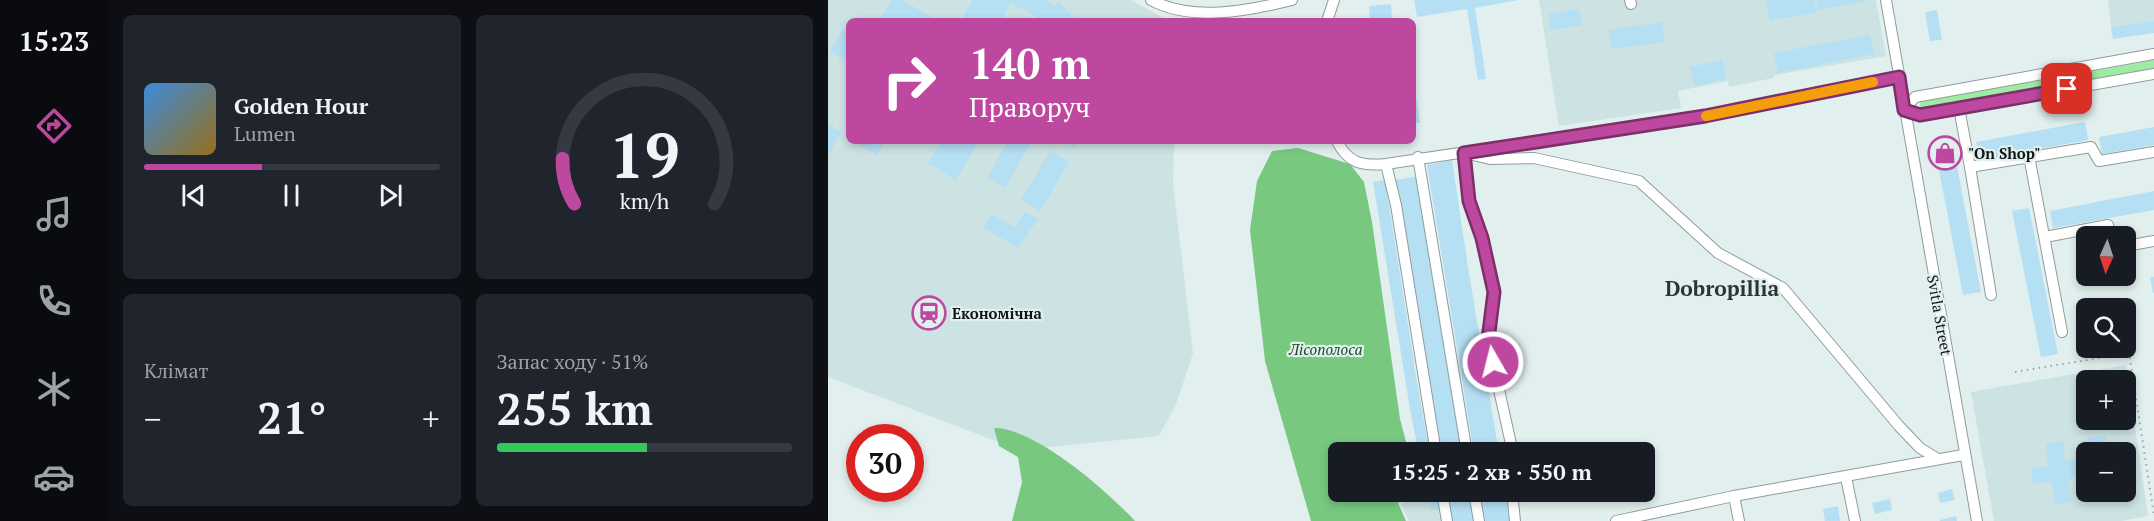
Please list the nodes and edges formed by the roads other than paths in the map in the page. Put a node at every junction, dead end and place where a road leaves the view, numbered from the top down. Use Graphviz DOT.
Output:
graph roads {
  1 [pos="1151,0"];
  2 [pos="1292,0"];
  3 [pos="1334,0"];
  4 [pos="1886,0"];
  5 [pos="1328,18"];
  6 [pos="2154,54"];
  7 [pos="2154,74"];
  8 [pos="1899,77"];
  9 [pos="1959,108"];
  10 [pos="1904,110"];
  11 [pos="1339,144"];
  12 [pos="2154,152"];
  13 [pos="1464,153"];
  14 [pos="2029,156"];
  15 [pos="1418,157"];
  16 [pos="1386,164"];
  17 [pos="1970,167"];
  18 [pos="2076,231"];
  19 [pos="2045,237"];
  20 [pos="2154,241"];
  21 [pos="2136,244"];
  22 [pos="1990,295"];
  23 [pos="2062,332"];
  24 [pos="1434,442"];
  25 [pos="1465,442"];
  26 [pos="1511,442"];
  27 [pos="1963,455"];
  28 [pos="1938,459"];
  29 [pos="1846,477"];
  30 [pos="1734,496"];
  31 [pos="1444,502"];
  32 [pos="1476,502"];
  33 [pos="1513,502"];
  34 [pos="1447,521"];
  35 [pos="1479,521"];
  36 [pos="1515,521"];
  37 [pos="1616,521"];
  38 [pos="1739,521"];
  39 [pos="1855,521"];
  40 [pos="1977,521"];
  1 -- 2 [label="street"];
  3 -- 5 [label="street"];
  4 -- 8 [label="street, Svitla Street"];
  6 -- 10 [label="street"];
  7 -- 9 [label="street"];
  8 -- 10 [label="street, Svitla Street"];
  8 -- 13 [label="street"];
  9 -- 10 [label="street"];
  9 -- 17 [label="street"];
  10 -- 27 [label="street, Svitla Street"];
  11 -- 16 [label="street"];
  12 -- 14 [label="street"];
  13 -- 15 [label="street"];
  13 -- 26 [label="street"];
  13 -- 28 [label="street"];
  14 -- 17 [label="street"];
  14 -- 19 [label="street"];
  15 -- 16 [label="street"];
  15 -- 25 [label="street"];
  16 -- 24 [label="street"];
  17 -- 22 [label="street"];
  18 -- 19 [label="street"];
  19 -- 23 [label="street"];
  20 -- 21 [label="street"];
  27 -- 28 [label="street"];
  27 -- 40 [label="street, Svitla Street"];
  28 -- 29 [label="street"];
  29 -- 30 [label="street"];
  29 -- 39 [label="street"];
  30 -- 37 [label="street"];
  30 -- 38 [label="street"];
  31 -- 34 [label="street"];
  32 -- 35 [label="street"];
  33 -- 36 [label="street"];
}
